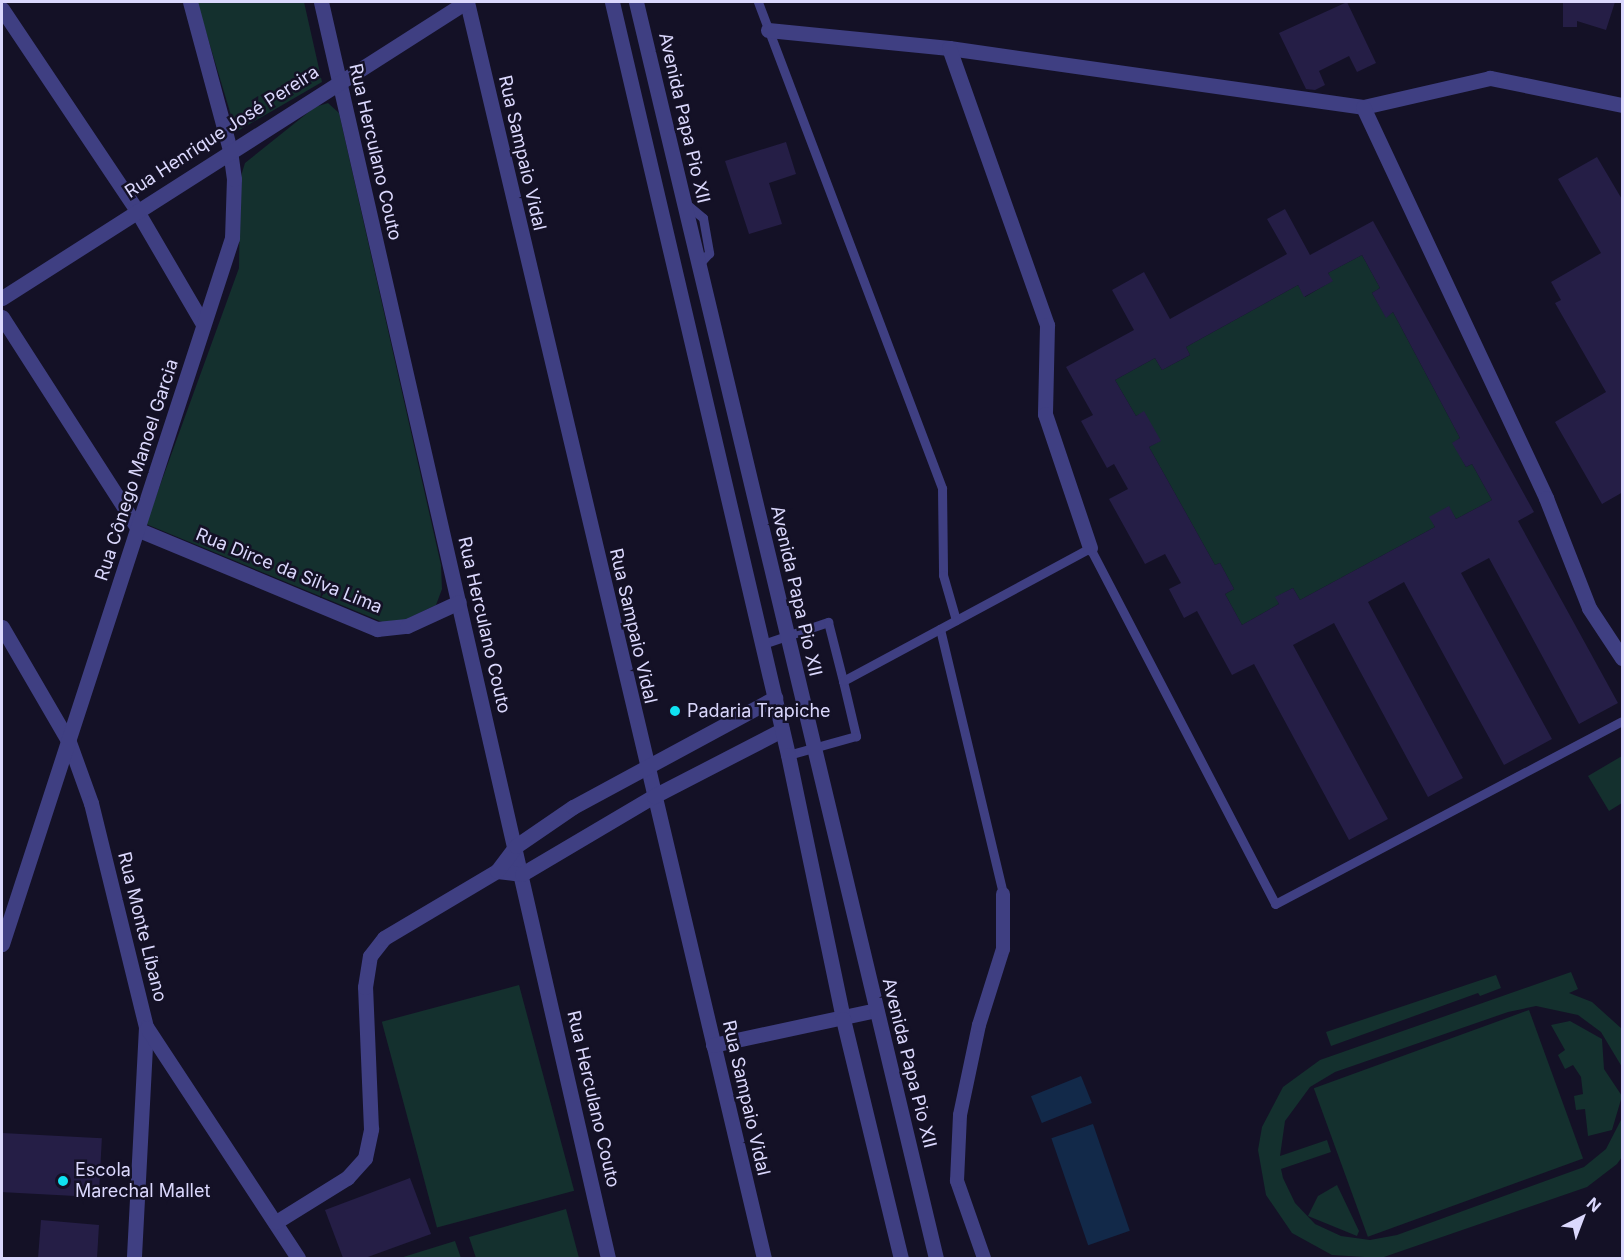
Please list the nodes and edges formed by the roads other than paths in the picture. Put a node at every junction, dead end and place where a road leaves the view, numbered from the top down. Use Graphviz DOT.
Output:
graph roads {
  1 [pos="190,2"];
  2 [pos="321,2"];
  3 [pos="467,2"];
  4 [pos="612,2"];
  5 [pos="636,2"];
  6 [pos="758,2"];
  7 [pos="2,9"];
  8 [pos="768,30"];
  9 [pos="949,48"];
  10 [pos="338,81"];
  11 [pos="1623,105"];
  12 [pos="1363,107"];
  13 [pos="230,150"];
  14 [pos="672,152"];
  15 [pos="648,157"];
  16 [pos="137,211"];
  17 [pos="2,298"];
  18 [pos="2,317"];
  19 [pos="202,324"];
  20 [pos="731,403"];
  21 [pos="707,408"];
  22 [pos="139,530"];
  23 [pos="1090,548"];
  24 [pos="459,602"];
  25 [pos="956,620"];
  26 [pos="2,627"];
  27 [pos="940,629"];
  28 [pos="787,636"];
  29 [pos="763,644"];
  30 [pos="1623,658"];
  31 [pos="843,681"];
  32 [pos="775,698"];
  33 [pos="1623,721"];
  34 [pos="782,730"];
  35 [pos="69,742"];
  36 [pos="812,748"];
  37 [pos="788,755"];
  38 [pos="646,765"];
  39 [pos="654,796"];
  40 [pos="516,846"];
  41 [pos="497,871"];
  42 [pos="522,874"];
  43 [pos="1003,894"];
  44 [pos="2,944"];
  45 [pos="876,1010"];
  46 [pos="843,1019"];
  47 [pos="146,1027"];
  48 [pos="713,1045"];
  49 [pos="276,1222"];
  50 [pos="134,1258"];
  51 [pos="298,1258"];
  52 [pos="608,1258"];
  53 [pos="764,1258"];
  54 [pos="901,1258"];
  55 [pos="936,1258"];
  56 [pos="984,1258"];
  1 -- 13 [label="street, Rua Cônego Manoel Garcia"];
  2 -- 10 [label="street, Rua Herculano Couto"];
  3 -- 10 [label="street, Rua Henrique José Pereira"];
  3 -- 38 [label="street, Rua Sampaio Vidal"];
  4 -- 15 [label="street"];
  5 -- 14 [label="street, Avenida Papa Pio XII"];
  6 -- 8 [label="lane"];
  7 -- 16 [label="street"];
  8 -- 9 [label="street"];
  8 -- 25 [label="lane"];
  9 -- 12 [label="street"];
  9 -- 23 [label="street"];
  10 -- 13 [label="street, Rua Henrique José Pereira"];
  10 -- 24 [label="street, Rua Herculano Couto"];
  11 -- 12 [label="street"];
  12 -- 30 [label="street"];
  13 -- 16 [label="street, Rua Henrique José Pereira"];
  13 -- 19 [label="street, Rua Cônego Manoel Garcia"];
  14 -- 15 [label="street"];
  14 -- 20 [label="street, Avenida Papa Pio XII"];
  15 -- 21 [label="street"];
  16 -- 17 [label="street, Rua Henrique José Pereira"];
  16 -- 19 [label="street"];
  18 -- 22 [label="street"];
  19 -- 22 [label="street, Rua Cônego Manoel Garcia"];
  20 -- 21 [label="street"];
  20 -- 28 [label="street, Avenida Papa Pio XII"];
  21 -- 29 [label="street"];
  22 -- 24 [label="street, Rua Dirce da Silva Lima"];
  22 -- 35 [label="street, Rua Cônego Manoel Garcia"];
  23 -- 25 [label="lane"];
  23 -- 33 [label="lane"];
  24 -- 40 [label="street, Rua Herculano Couto"];
  25 -- 27 [label="lane"];
  26 -- 35 [label="street, Rua Monte Líbano"];
  27 -- 31 [label="lane"];
  27 -- 43 [label="lane"];
  28 -- 29 [label="lane"];
  28 -- 31 [label="lane"];
  28 -- 36 [label="street, Avenida Papa Pio XII"];
  29 -- 32 [label="street"];
  31 -- 36 [label="lane"];
  32 -- 34 [label="street"];
  32 -- 38 [label="street"];
  34 -- 37 [label="street"];
  34 -- 39 [label="street"];
  35 -- 44 [label="street, Rua Cônego Manoel Garcia"];
  35 -- 47 [label="street, Rua Monte Líbano"];
  36 -- 37 [label="lane"];
  36 -- 45 [label="street, Avenida Papa Pio XII"];
  37 -- 46 [label="street"];
  38 -- 39 [label="street, Rua Sampaio Vidal"];
  38 -- 40 [label="street"];
  39 -- 42 [label="street"];
  39 -- 48 [label="street, Rua Sampaio Vidal"];
  40 -- 41 [label="street"];
  40 -- 42 [label="street, Rua Herculano Couto"];
  41 -- 42 [label="street"];
  41 -- 49 [label="street"];
  42 -- 52 [label="street, Rua Herculano Couto"];
  43 -- 56 [label="street"];
  45 -- 46 [label="street"];
  45 -- 55 [label="street, Avenida Papa Pio XII"];
  46 -- 48 [label="street"];
  46 -- 54 [label="street"];
  47 -- 49 [label="street"];
  47 -- 50 [label="street, Rua Monte Líbano"];
  48 -- 53 [label="street, Rua Sampaio Vidal"];
  49 -- 51 [label="street"];
}
